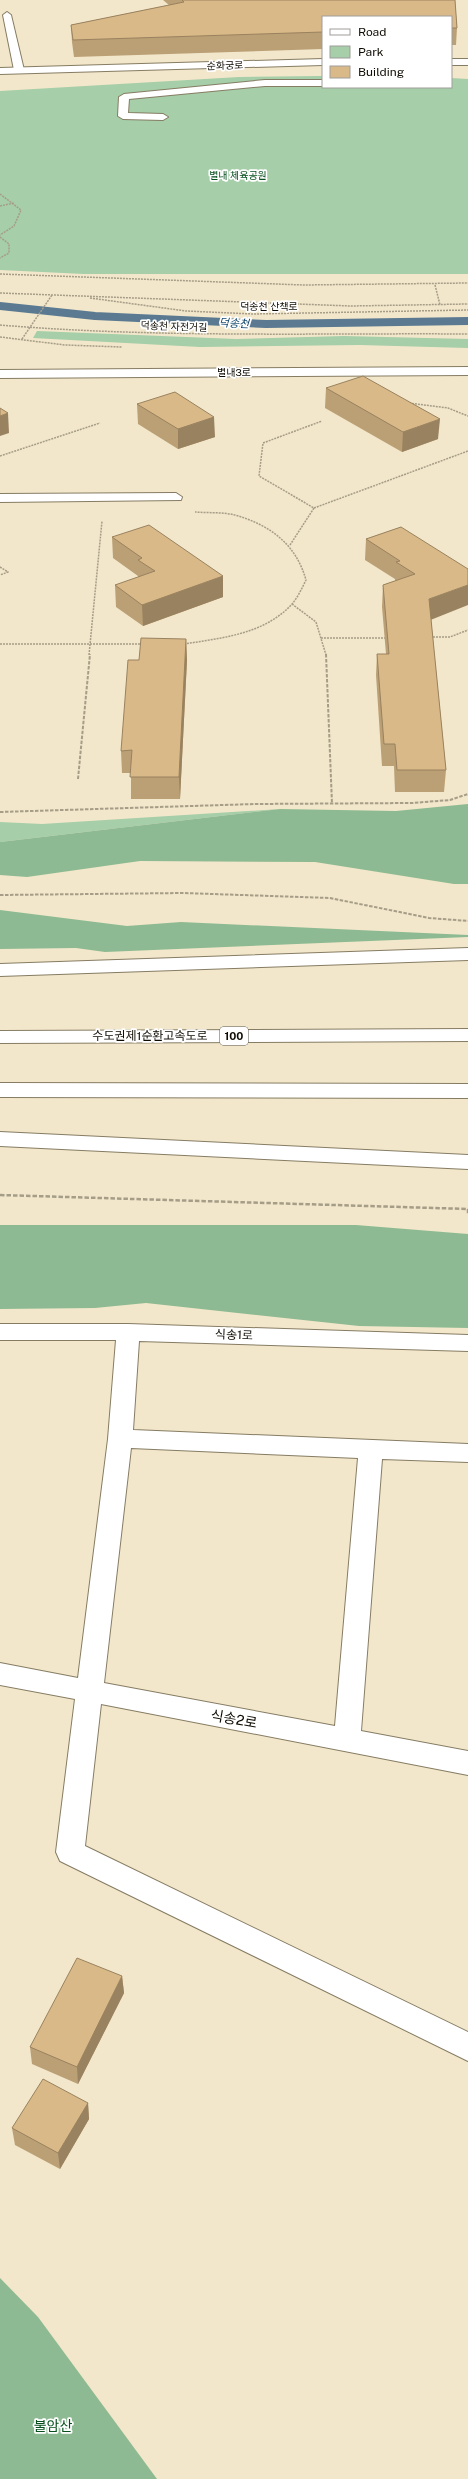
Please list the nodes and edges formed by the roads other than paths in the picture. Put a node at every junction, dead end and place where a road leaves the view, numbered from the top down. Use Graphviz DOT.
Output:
graph roads {
  1 [pos="7,15"];
  2 [pos="322,62"];
  3 [pos="452,62"];
  4 [pos="468,62"];
  5 [pos="127,67"];
  6 [pos="19,70"];
  7 [pos="0,71"];
  8 [pos="0,82"];
  9 [pos="322,83"];
  10 [pos="163,117"];
  11 [pos="468,371"];
  12 [pos="0,374"];
  13 [pos="0,498"];
  14 [pos="176,498"];
  15 [pos="468,954"];
  16 [pos="0,970"];
  17 [pos="468,1035"];
  18 [pos="0,1037"];
  19 [pos="0,1090"];
  20 [pos="468,1090"];
  21 [pos="0,1139"];
  22 [pos="468,1162"];
  23 [pos="0,1332"];
  24 [pos="128,1332"];
  25 [pos="468,1343"];
  26 [pos="120,1439"];
  27 [pos="371,1450"];
  28 [pos="468,1452"];
  29 [pos="0,1674"];
  30 [pos="90,1693"];
  31 [pos="347,1739"];
  32 [pos="468,1763"];
  33 [pos="468,2047"];
  1 -- 6 [label="lane"];
  2 -- 5 [label="main road, 순화궁로"];
  3 -- 4 [label="main road"];
  5 -- 6 [label="main road, 순화궁로"];
  5 -- 8 [label="main road, 순화궁로"];
  6 -- 7 [label="main road, 순화궁로"];
  9 -- 10 [label="lane"];
  11 -- 12 [label="main road, 별내3로"];
  13 -- 14 [label="lane"];
  15 -- 16 [label="main road"];
  17 -- 18 [label="main road, 수도권제1순환고속도로 / 100"];
  19 -- 20 [label="main road"];
  21 -- 22 [label="main road"];
  23 -- 24 [label="main road, 식송1로"];
  24 -- 25 [label="main road, 식송1로"];
  24 -- 26 [label="main road"];
  26 -- 27 [label="main road"];
  26 -- 30 [label="main road"];
  27 -- 28 [label="main road"];
  27 -- 31 [label="main road"];
  29 -- 30 [label="main road, 식송2로"];
  30 -- 31 [label="main road, 식송2로"];
  30 -- 33 [label="main road"];
  31 -- 32 [label="main road, 식송2로"];
}
